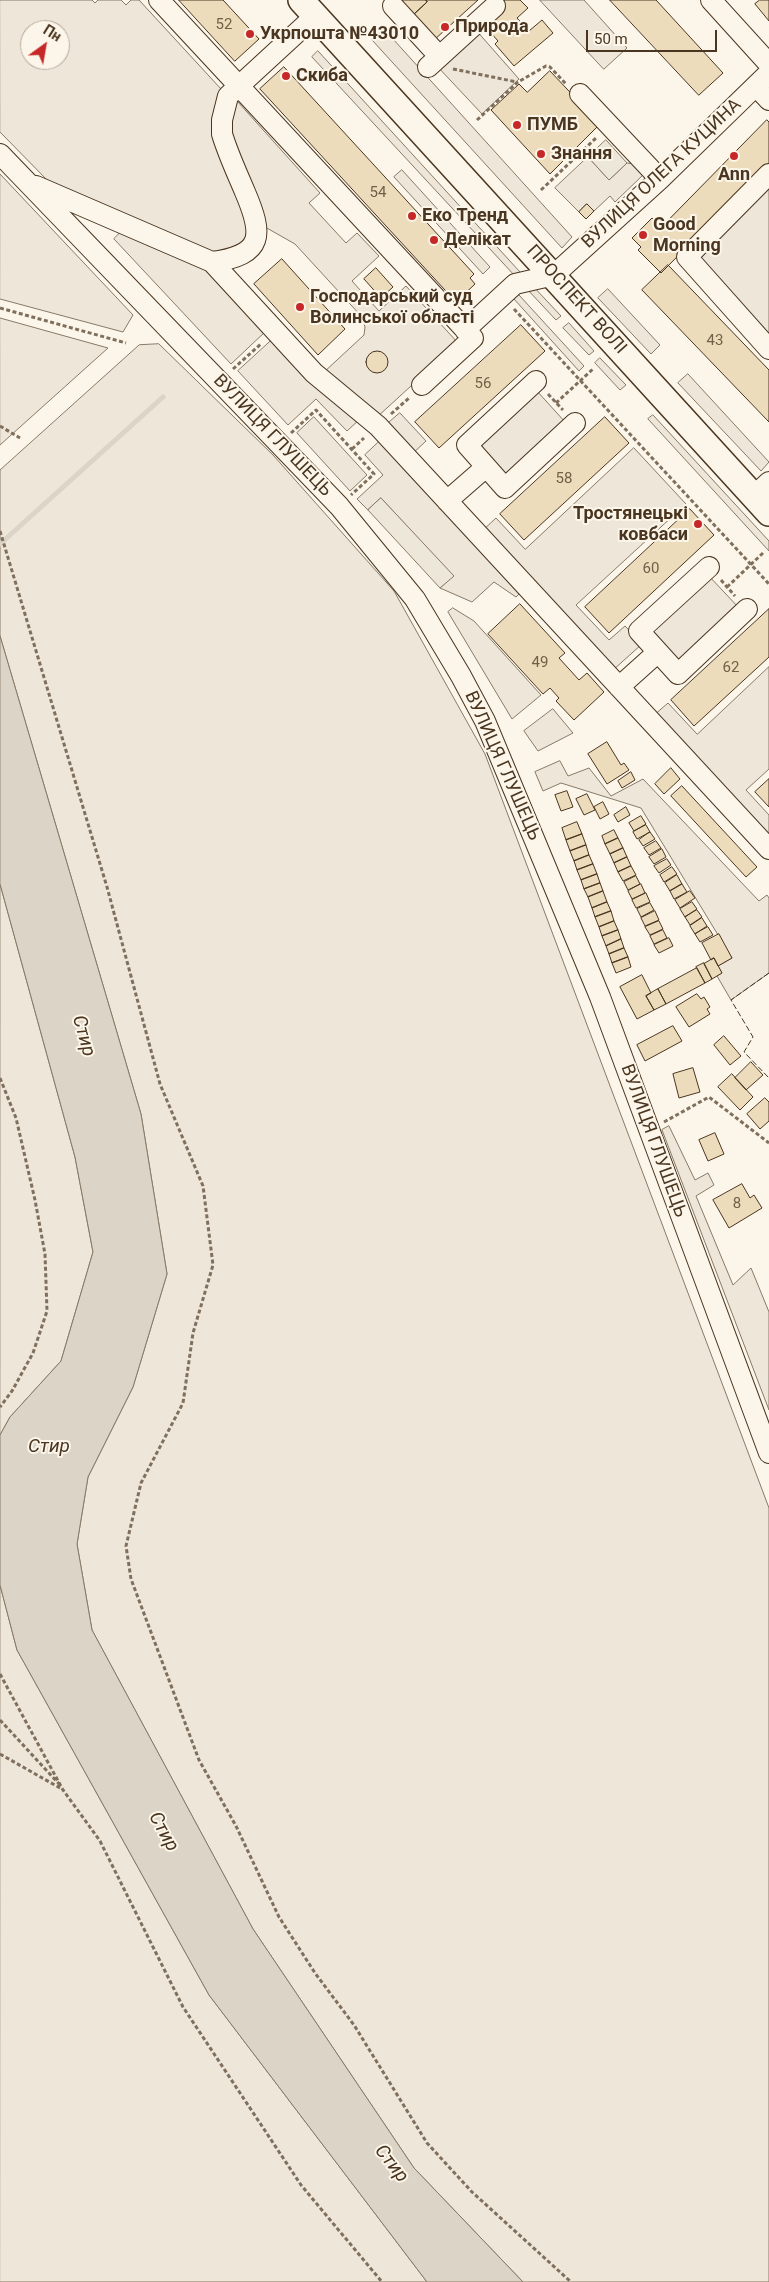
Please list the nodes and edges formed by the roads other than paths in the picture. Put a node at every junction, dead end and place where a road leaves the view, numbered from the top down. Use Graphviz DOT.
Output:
graph roads {
  1 [pos="159,0"];
  2 [pos="711,0"];
  3 [pos="495,6"];
  4 [pos="390,7"];
  5 [pos="308,8"];
  6 [pos="769,64"];
  7 [pos="238,86"];
  8 [pos="765,86"];
  9 [pos="580,94"];
  10 [pos="0,154"];
  11 [pos="769,174"];
  12 [pos="660,179"];
  13 [pos="28,182"];
  14 [pos="212,262"];
  15 [pos="554,275"];
  16 [pos="465,330"];
  17 [pos="769,348"];
  18 [pos="536,381"];
  19 [pos="422,385"];
  20 [pos="575,423"];
  21 [pos="486,467"];
  22 [pos="764,497"];
  23 [pos="447,501"];
  24 [pos="709,567"];
  25 [pos="747,609"];
  26 [pos="658,652"];
  27 [pos="619,687"];
  28 [pos="769,849"];
  29 [pos="769,1453"];
  1 -- 7 [label="street"];
  2 -- 6 [label="street"];
  3 -- 4 [label="street"];
  5 -- 7 [label="street"];
  5 -- 15 [label="main road, ПРОСПЕКТ ВОЛІ"];
  7 -- 14 [label="street"];
  7 -- 16 [label="street"];
  8 -- 12 [label="street, ВУЛИЦЯ ОЛЕГА КУЦИНА"];
  9 -- 12 [label="street"];
  10 -- 13 [label="street, ВУЛИЦЯ ГЛУШЕЦЬ"];
  11 -- 17 [label="street"];
  12 -- 15 [label="street, ВУЛИЦЯ ОЛЕГА КУЦИНА"];
  13 -- 14 [label="street"];
  13 -- 29 [label="street, ВУЛИЦЯ ГЛУШЕЦЬ"];
  14 -- 23 [label="street"];
  15 -- 16 [label="street"];
  15 -- 22 [label="main road, ПРОСПЕКТ ВОЛІ"];
  16 -- 19 [label="street"];
  18 -- 21 [label="street"];
  20 -- 21 [label="street"];
  21 -- 23 [label="street"];
  23 -- 27 [label="street"];
  24 -- 26 [label="street"];
  25 -- 26 [label="street"];
  26 -- 27 [label="street"];
  27 -- 28 [label="street"];
}
